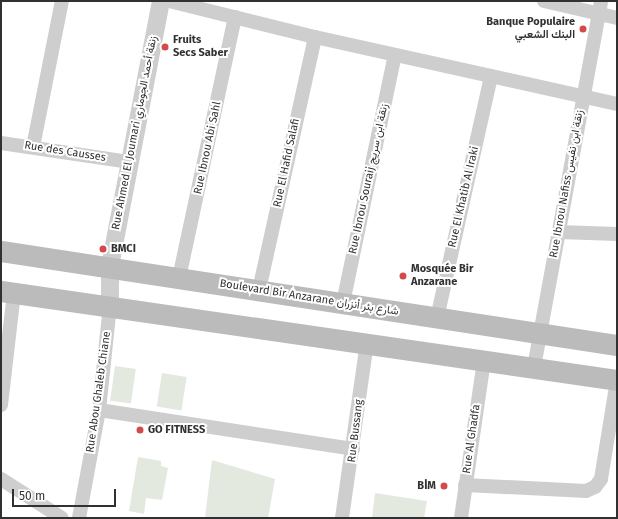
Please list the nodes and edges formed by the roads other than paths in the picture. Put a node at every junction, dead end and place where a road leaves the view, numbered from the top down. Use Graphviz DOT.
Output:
graph roads {
  1 [pos="62,1"];
  2 [pos="161,1"];
  3 [pos="169,1"];
  4 [pos="544,1"];
  5 [pos="600,7"];
  6 [pos="235,17"];
  7 [pos="617,18"];
  8 [pos="315,37"];
  9 [pos="395,55"];
  10 [pos="491,76"];
  11 [pos="584,95"];
  12 [pos="617,104"];
  13 [pos="1,142"];
  14 [pos="33,147"];
  15 [pos="129,162"];
  16 [pos="558,232"];
  17 [pos="617,234"];
  18 [pos="1,251"];
  19 [pos="110,266"];
  20 [pos="179,278"];
  21 [pos="259,290"];
  22 [pos="7,292"];
  23 [pos="343,303"];
  24 [pos="110,306"];
  25 [pos="437,318"];
  26 [pos="540,334"];
  27 [pos="367,343"];
  28 [pos="617,345"];
  29 [pos="484,360"];
  30 [pos="534,367"];
  31 [pos="617,380"];
  32 [pos="1,405"];
  33 [pos="99,410"];
  34 [pos="353,449"];
  35 [pos="1,479"];
  36 [pos="465,485"];
  37 [pos="62,518"];
  38 [pos="79,518"];
  39 [pos="342,518"];
  40 [pos="461,518"];
  1 -- 14 [label="street"];
  2 -- 15 [label="street, Rue Ahmed El Joumari زنقة أحمد الجوماري"];
  3 -- 6 [label="street"];
  4 -- 5 [label="street"];
  5 -- 7 [label="street"];
  5 -- 11 [label="street, Rue Ibnou Nafiss زنقة ابن نفيس"];
  6 -- 8 [label="street"];
  6 -- 20 [label="street, Rue Ibnou Abi Sahl"];
  8 -- 9 [label="street"];
  8 -- 21 [label="street, Rue El Hafid Salafi"];
  9 -- 10 [label="street"];
  9 -- 23 [label="street, Rue Ibnou Souraij زنقة ابن سريج"];
  10 -- 11 [label="street"];
  10 -- 25 [label="street, Rue El Khatib Al Iraki"];
  11 -- 12 [label="street"];
  11 -- 16 [label="street, Rue Ibnou Nafiss زنقة ابن نفيس"];
  13 -- 14 [label="street, Rue des Causses"];
  14 -- 15 [label="street, Rue des Causses"];
  15 -- 19 [label="street, Rue Ahmed El Joumari زنقة أحمد الجوماري"];
  16 -- 17 [label="street"];
  16 -- 26 [label="street, Rue Ibnou Nafiss زنقة ابن نفيس"];
  18 -- 19 [label="main road, Boulevard Bir Anzarane شارع بئر أنزران"];
  19 -- 20 [label="main road, Boulevard Bir Anzarane شارع بئر أنزران"];
  19 -- 24 [label="street, Rue Abou Ghaleb Chiane"];
  20 -- 21 [label="main road, Boulevard Bir Anzarane شارع بئر أنزران"];
  21 -- 23 [label="main road, Boulevard Bir Anzarane شارع بئر أنزران"];
  22 -- 24 [label="main road"];
  22 -- 32 [label="street"];
  23 -- 25 [label="main road, Boulevard Bir Anzarane شارع بئر أنزران"];
  24 -- 27 [label="main road"];
  24 -- 33 [label="street, Rue Abou Ghaleb Chiane"];
  25 -- 26 [label="main road, Boulevard Bir Anzarane شارع بئر أنزران"];
  26 -- 28 [label="main road, Boulevard Bir Anzarane شارع بئر أنزران"];
  26 -- 30 [label="street, Rue Ibnou Nafiss زنقة ابن نفيس"];
  27 -- 29 [label="main road"];
  27 -- 34 [label="street, Rue Bussang"];
  29 -- 30 [label="main road"];
  29 -- 36 [label="street, Rue Al Ghadfa"];
  30 -- 31 [label="main road"];
  31 -- 36 [label="street"];
  33 -- 34 [label="street"];
  33 -- 38 [label="street, Rue Abou Ghaleb Chiane"];
  34 -- 39 [label="street, Rue Bussang"];
  35 -- 37 [label="street"];
  36 -- 40 [label="street, Rue Al Ghadfa"];
}
